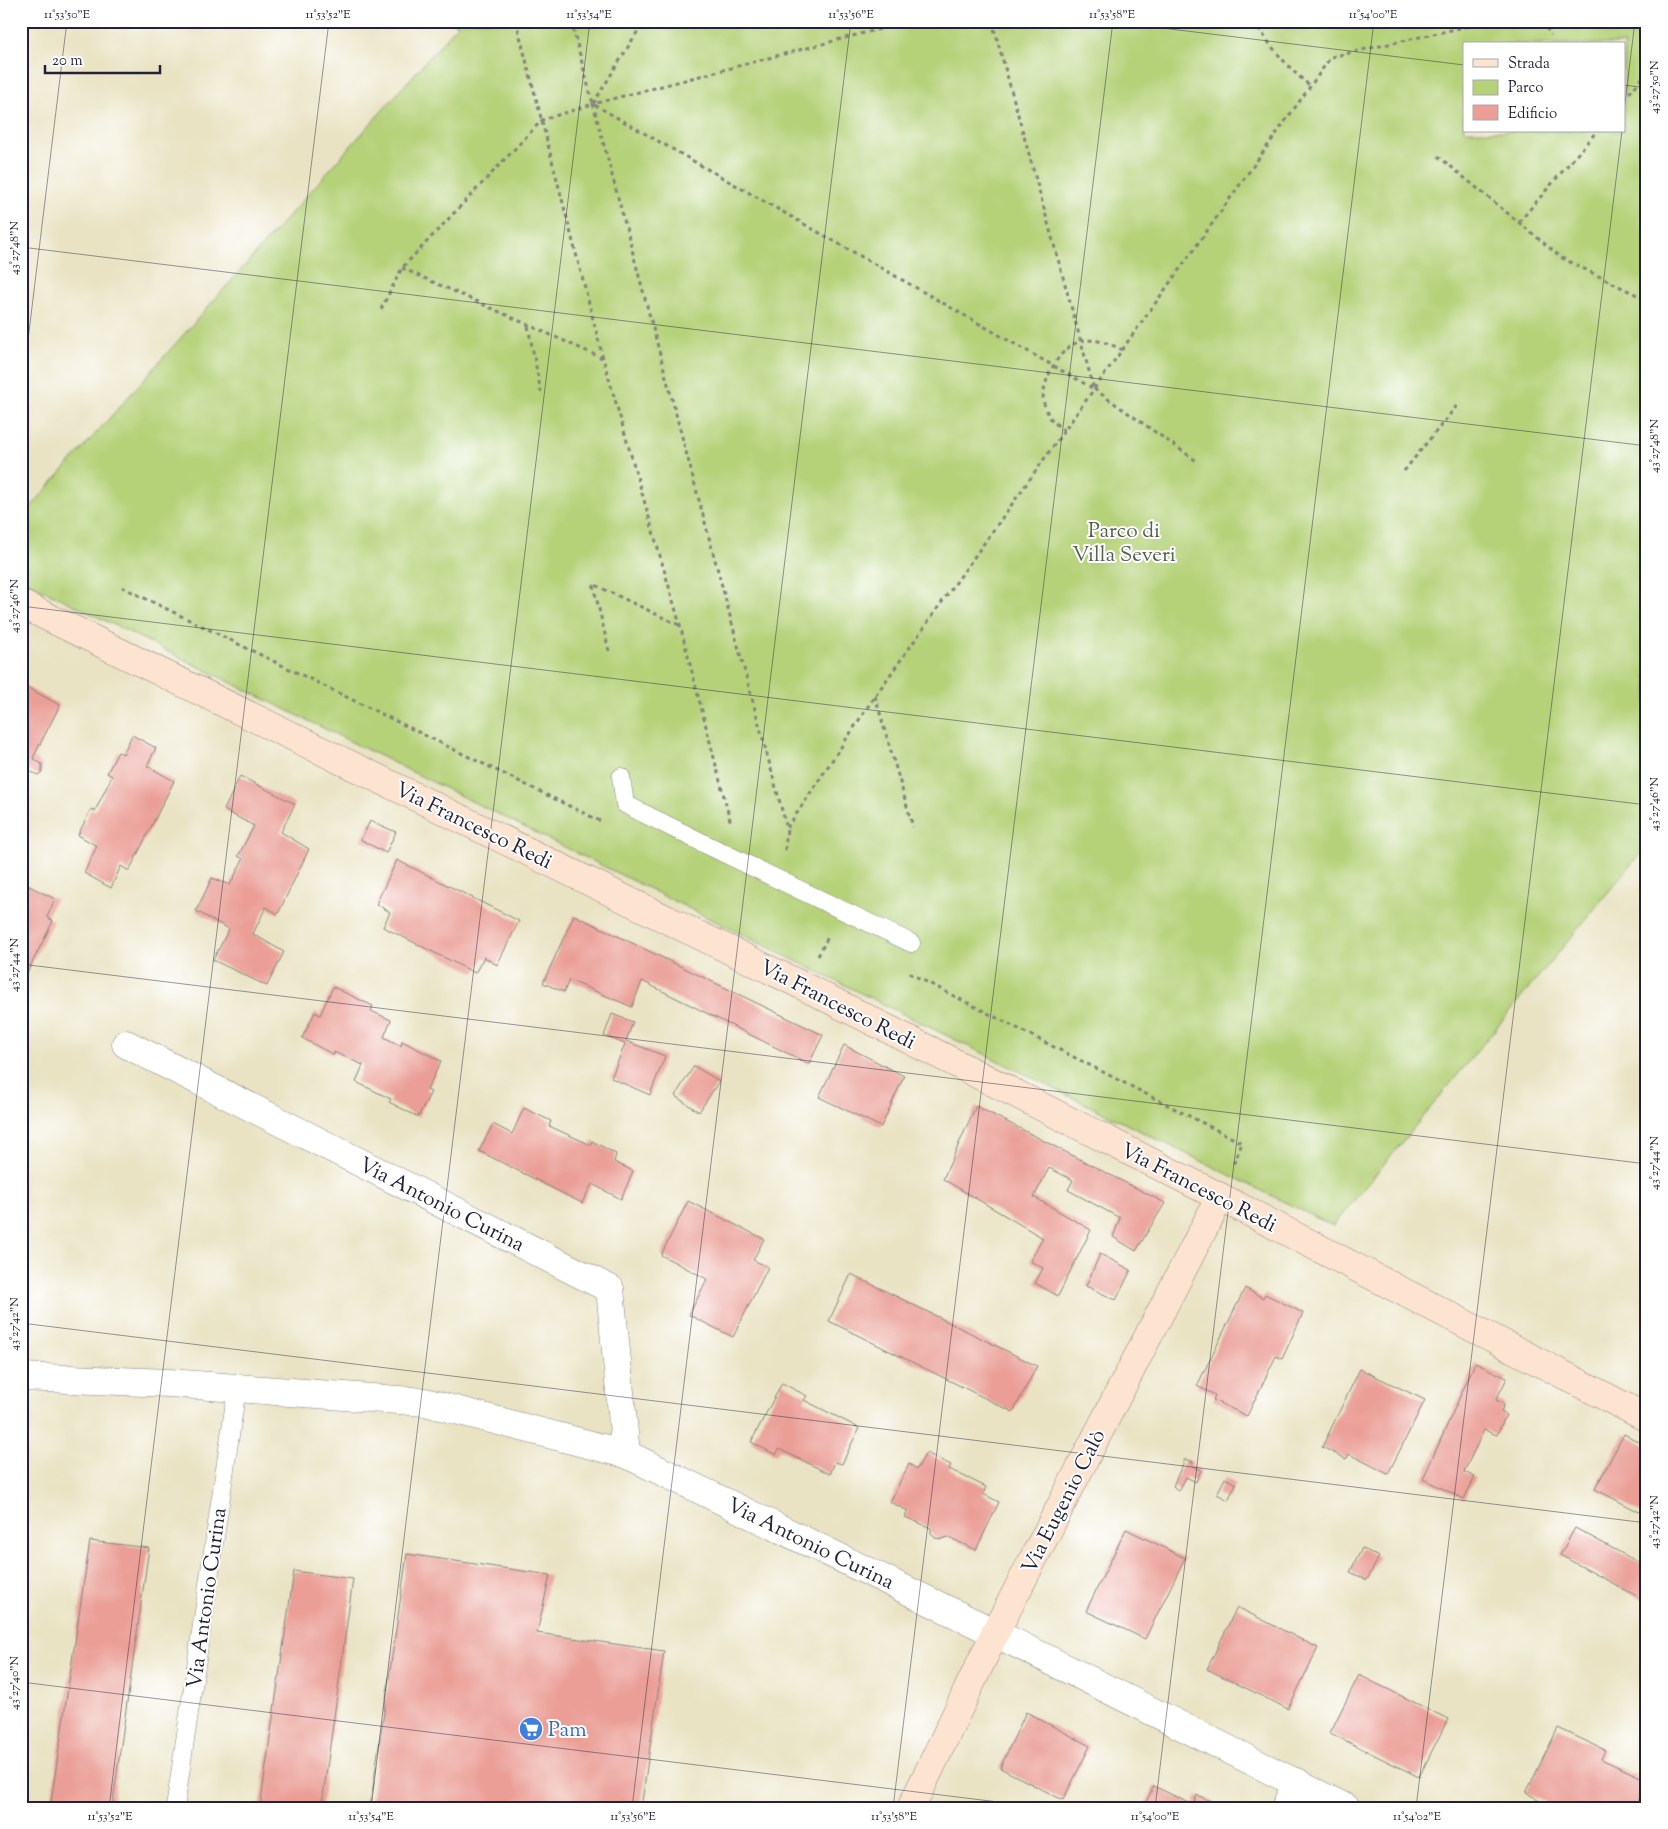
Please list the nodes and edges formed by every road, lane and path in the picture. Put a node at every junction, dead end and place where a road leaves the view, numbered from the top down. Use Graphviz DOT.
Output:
graph roads {
  1 [pos="516,21"];
  2 [pos="571,21"];
  3 [pos="644,21"];
  4 [pos="910,21"];
  5 [pos="992,21"];
  6 [pos="1254,21"];
  7 [pos="1491,21"];
  8 [pos="1542,21"];
  9 [pos="1551,35"];
  10 [pos="1647,73"];
  11 [pos="1310,86"];
  12 [pos="1626,97"];
  13 [pos="593,104"];
  14 [pos="542,120"];
  15 [pos="1596,132"];
  16 [pos="1438,156"];
  17 [pos="1519,222"];
  18 [pos="402,268"];
  19 [pos="1647,300"];
  20 [pos="381,309"];
  21 [pos="528,325"];
  22 [pos="1081,342"];
  23 [pos="1122,350"];
  24 [pos="603,358"];
  25 [pos="1053,366"];
  26 [pos="1094,388"];
  27 [pos="541,392"];
  28 [pos="1459,403"];
  29 [pos="1064,431"];
  30 [pos="1198,462"];
  31 [pos="1404,471"];
  32 [pos="122,588"];
  33 [pos="21,604"];
  34 [pos="680,625"];
  35 [pos="609,650"];
  36 [pos="875,696"];
  37 [pos="621,777"];
  38 [pos="602,822"];
  39 [pos="913,827"];
  40 [pos="787,829"];
  41 [pos="740,862"];
  42 [pos="782,881"];
  43 [pos="822,929"];
  44 [pos="911,943"];
  45 [pos="900,969"];
  46 [pos="803,986"];
  47 [pos="126,1044"];
  48 [pos="1220,1197"];
  49 [pos="21,1377"];
  50 [pos="237,1388"];
  51 [pos="1647,1418"];
  52 [pos="626,1454"];
  53 [pos="996,1633"];
  54 [pos="1297,1782"];
  55 [pos="175,1808"];
  56 [pos="910,1808"];
  57 [pos="1285,1808"];
  58 [pos="1346,1808"];
  1 -- 14 [label="path"];
  2 -- 13 [label="path"];
  3 -- 13 [label="path"];
  4 -- 13 [label="path"];
  5 -- 22 [label="path"];
  6 -- 11 [label="path"];
  7 -- 11 [label="path"];
  8 -- 9 [label="path"];
  10 -- 12 [label="path"];
  11 -- 23 [label="path"];
  13 -- 14 [label="path"];
  13 -- 25 [label="path"];
  13 -- 40 [label="path"];
  14 -- 18 [label="path"];
  14 -- 24 [label="path"];
  15 -- 17 [label="path"];
  16 -- 17 [label="path"];
  17 -- 19 [label="path"];
  18 -- 20 [label="path"];
  18 -- 21 [label="path"];
  21 -- 24 [label="path"];
  21 -- 27 [label="path"];
  22 -- 23 [label="path"];
  22 -- 25 [label="path"];
  22 -- 26 [label="path"];
  23 -- 26 [label="path"];
  24 -- 34 [label="path"];
  25 -- 26 [label="path"];
  25 -- 29 [label="path"];
  26 -- 29 [label="path"];
  26 -- 30 [label="path"];
  28 -- 31 [label="path"];
  29 -- 36 [label="path"];
  32 -- 38 [label="path"];
  33 -- 46 [label="street, Via Francesco Redi"];
  34 -- 35 [label="path"];
  34 -- 41 [label="path"];
  36 -- 39 [label="path"];
  36 -- 40 [label="path"];
  37 -- 41 [label="lane"];
  40 -- 42 [label="path"];
  41 -- 42 [label="lane"];
  42 -- 44 [label="lane"];
  43 -- 46 [label="path"];
  45 -- 48 [label="path"];
  46 -- 48 [label="street, Via Francesco Redi"];
  47 -- 52 [label="street, Via Antonio Curina"];
  48 -- 51 [label="street, Via Francesco Redi"];
  48 -- 53 [label="street, Via Eugenio Calò"];
  49 -- 50 [label="street, Via Antonio Curina"];
  50 -- 52 [label="street, Via Antonio Curina"];
  50 -- 55 [label="lane, Via Antonio Curina"];
  52 -- 53 [label="street, Via Antonio Curina"];
  53 -- 54 [label="street, Via Antonio Curina"];
  53 -- 56 [label="street, Via Eugenio Calò"];
  54 -- 57 [label="street"];
  54 -- 58 [label="street, Via Antonio Curina"];
}
